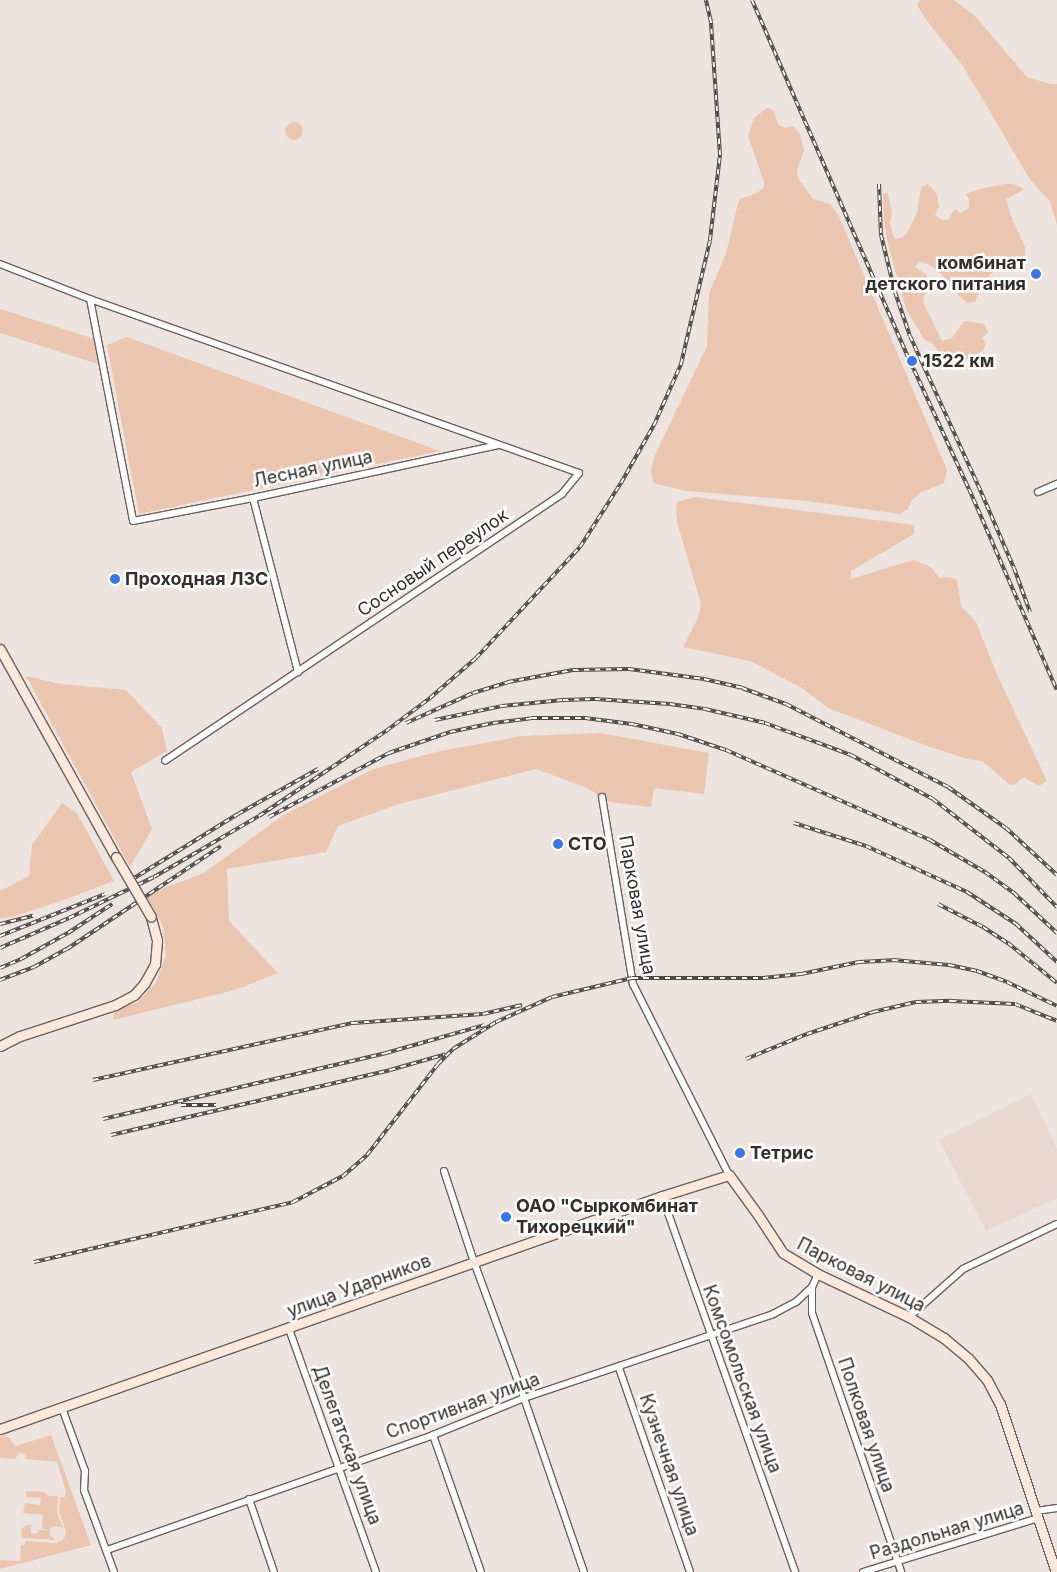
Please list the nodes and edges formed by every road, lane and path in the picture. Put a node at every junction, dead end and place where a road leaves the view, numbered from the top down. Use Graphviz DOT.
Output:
graph roads {
  1 [pos="0,264"];
  2 [pos="90,299"];
  3 [pos="499,444"];
  4 [pos="1057,484"];
  5 [pos="1038,492"];
  6 [pos="253,498"];
  7 [pos="0,650"];
  8 [pos="298,672"];
  9 [pos="164,761"];
  10 [pos="602,797"];
  11 [pos="0,1046"];
  12 [pos="444,1171"];
  13 [pos="729,1175"];
  14 [pos="662,1196"];
  15 [pos="1057,1224"];
  16 [pos="474,1262"];
  17 [pos="818,1274"];
  18 [pos="812,1287"];
  19 [pos="909,1317"];
  20 [pos="289,1329"];
  21 [pos="710,1334"];
  22 [pos="619,1368"];
  23 [pos="524,1398"];
  24 [pos="62,1408"];
  25 [pos="0,1429"];
  26 [pos="433,1435"];
  27 [pos="339,1468"];
  28 [pos="249,1500"];
  29 [pos="1057,1508"];
  30 [pos="1038,1514"];
  31 [pos="107,1550"];
  32 [pos="897,1560"];
  33 [pos="114,1572"];
  34 [pos="274,1572"];
  35 [pos="376,1572"];
  36 [pos="481,1572"];
  37 [pos="584,1572"];
  38 [pos="690,1572"];
  39 [pos="795,1572"];
  40 [pos="863,1572"];
  41 [pos="901,1572"];
  42 [pos="1056,1572"];
  1 -- 2 [label="street"];
  2 -- 3 [label="street"];
  2 -- 6 [label="street, Лесная улица"];
  3 -- 6 [label="street, Лесная улица"];
  3 -- 8 [label="street, Сосновый переулок"];
  4 -- 5 [label="street"];
  6 -- 8 [label="street"];
  7 -- 11 [label="main road, bridge"];
  8 -- 9 [label="street, Сосновый переулок"];
  10 -- 13 [label="street, Парковая улица"];
  12 -- 16 [label="street"];
  13 -- 14 [label="main road, улица Ударников"];
  13 -- 17 [label="main road, Парковая улица"];
  14 -- 16 [label="main road, улица Ударников"];
  14 -- 21 [label="street, Комсомольская улица"];
  15 -- 19 [label="street"];
  16 -- 20 [label="main road, улица Ударников"];
  16 -- 23 [label="street"];
  17 -- 18 [label="street, Спортивная улица"];
  17 -- 19 [label="main road, Парковая улица"];
  18 -- 21 [label="street, Спортивная улица"];
  18 -- 32 [label="street, Полковая улица"];
  19 -- 30 [label="main road, Парковая улица"];
  20 -- 24 [label="main road, улица Ударников"];
  20 -- 27 [label="street, Делегатская улица"];
  21 -- 22 [label="street, Спортивная улица"];
  21 -- 39 [label="street, Комсомольская улица"];
  22 -- 23 [label="street, Спортивная улица"];
  22 -- 38 [label="street, Кузнечная улица"];
  23 -- 26 [label="street, Спортивная улица"];
  23 -- 37 [label="street"];
  24 -- 25 [label="main road, улица Ударников"];
  24 -- 31 [label="street"];
  26 -- 27 [label="street, Спортивная улица"];
  26 -- 36 [label="street"];
  27 -- 28 [label="street, Спортивная улица"];
  27 -- 35 [label="street, Делегатская улица"];
  28 -- 31 [label="street, Спортивная улица"];
  28 -- 34 [label="street"];
  29 -- 30 [label="street, Раздольная улица"];
  30 -- 32 [label="street, Раздольная улица"];
  30 -- 42 [label="main road, Парковая улица"];
  31 -- 33 [label="street"];
  32 -- 40 [label="street, Раздольная улица"];
  32 -- 41 [label="street, Полковая улица"];
}
